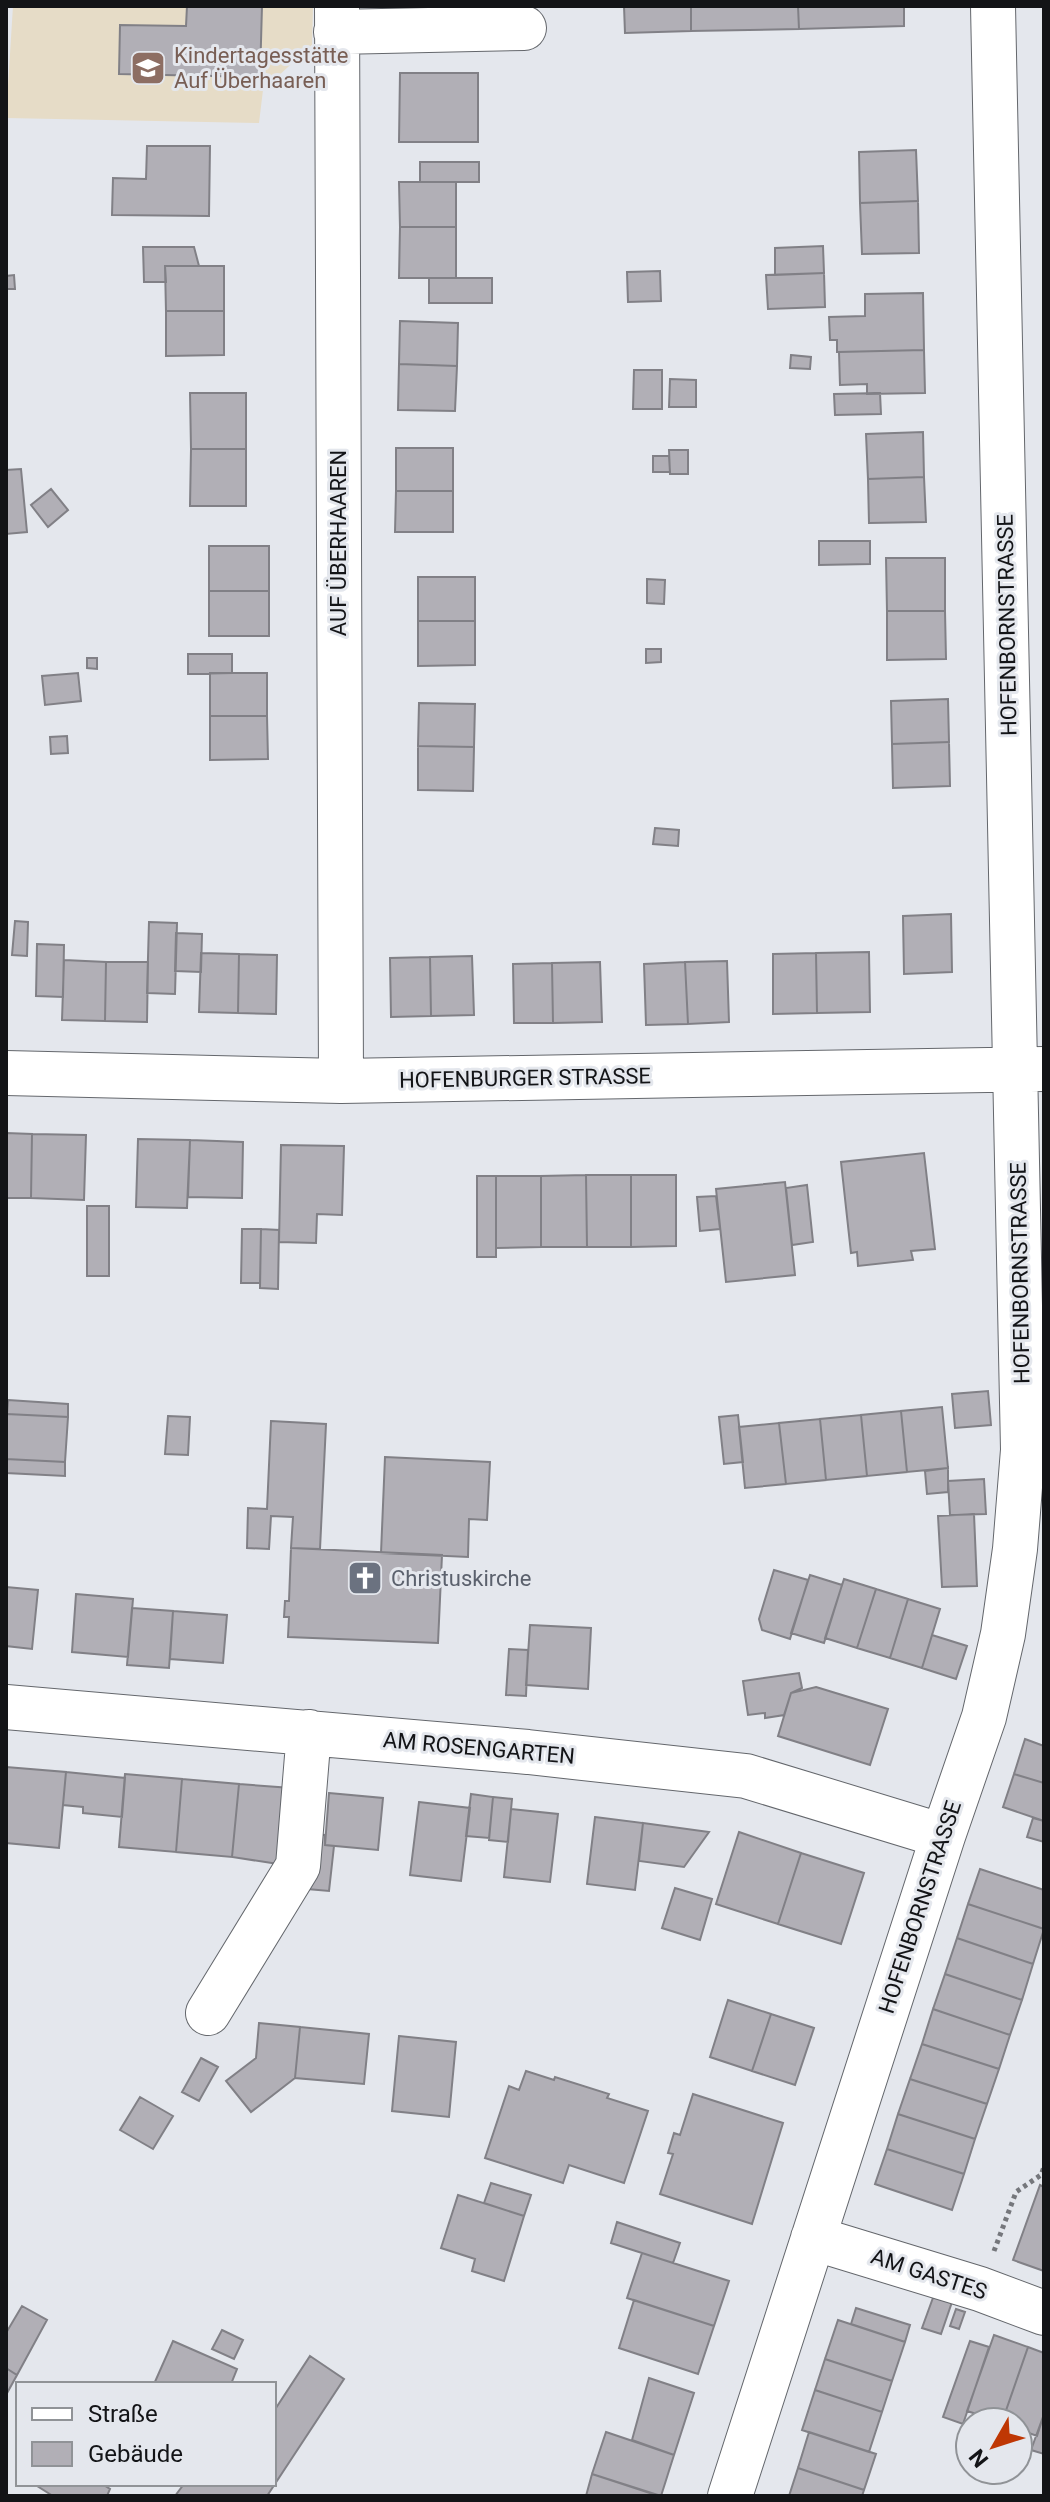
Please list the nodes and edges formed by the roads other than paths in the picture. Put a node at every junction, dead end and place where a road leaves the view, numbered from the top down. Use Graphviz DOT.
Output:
graph roads {
  1 [pos="993,6"];
  2 [pos="337,19"];
  3 [pos="524,28"];
  4 [pos="1030,1069"];
  5 [pos="6,1073"];
  6 [pos="341,1081"];
  7 [pos="6,1707"];
  8 [pos="309,1732"];
  9 [pos="943,1836"];
  10 [pos="208,2013"];
  11 [pos="813,2238"];
  12 [pos="1044,2313"];
  13 [pos="730,2496"];
  1 -- 4 [label="street, HOFENBORNSTRASSE"];
  2 -- 3 [label="street"];
  2 -- 6 [label="street, AUF ÜBERHAAREN"];
  4 -- 6 [label="street, HOFENBURGER STRASSE"];
  4 -- 9 [label="street, HOFENBORNSTRASSE"];
  5 -- 6 [label="street, HOFENBURGER STRASSE"];
  7 -- 8 [label="street, AM ROSENGARTEN"];
  8 -- 9 [label="street, AM ROSENGARTEN"];
  8 -- 10 [label="street"];
  9 -- 11 [label="street, HOFENBORNSTRASSE"];
  11 -- 12 [label="street, AM GASTES"];
  11 -- 13 [label="street, HOFENBORNSTRASSE"];
}
